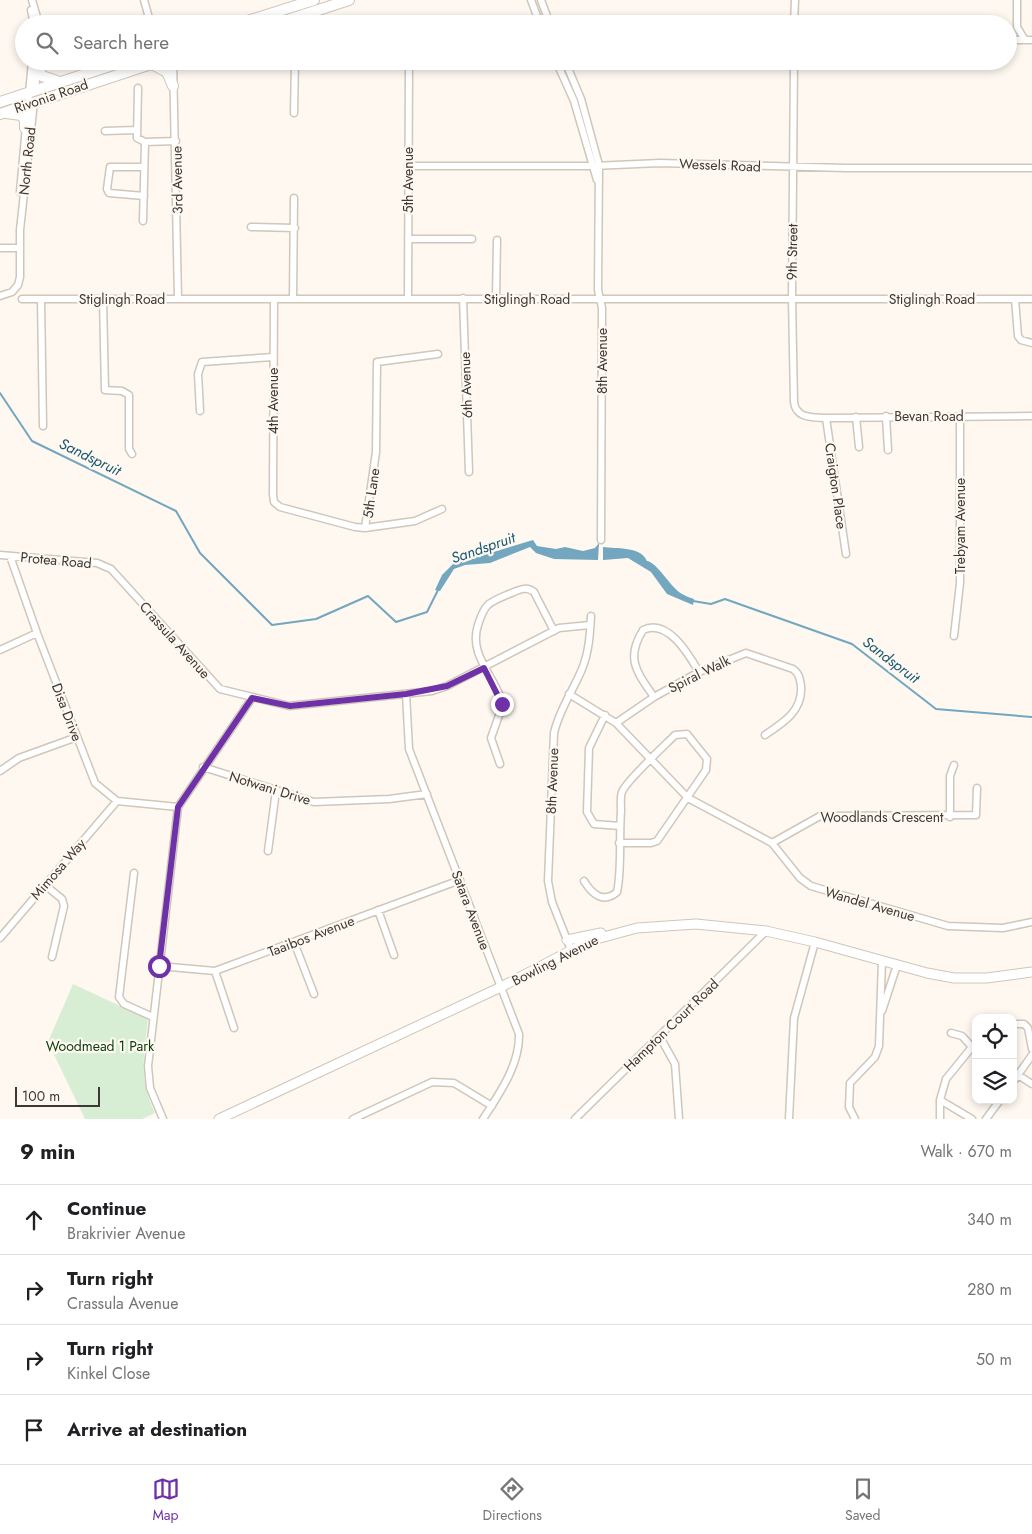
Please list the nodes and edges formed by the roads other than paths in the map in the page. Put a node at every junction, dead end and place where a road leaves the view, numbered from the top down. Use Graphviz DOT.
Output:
graph roads {
  1 [pos="28,0"];
  2 [pos="32,0"];
  3 [pos="144,0"];
  4 [pos="314,0"];
  5 [pos="349,0"];
  6 [pos="531,0"];
  7 [pos="541,0"];
  8 [pos="794,0"];
  9 [pos="1017,0"];
  10 [pos="32,15"];
  11 [pos="36,15"];
  12 [pos="148,15"];
  13 [pos="266,15"];
  14 [pos="303,15"];
  15 [pos="537,15"];
  16 [pos="547,15"];
  17 [pos="794,15"];
  18 [pos="1016,15"];
  19 [pos="1017,28"];
  20 [pos="1028,40"];
  21 [pos="34,70"];
  22 [pos="39,70"];
  23 [pos="95,70"];
  24 [pos="135,70"];
  25 [pos="165,70"];
  26 [pos="173,70"];
  27 [pos="295,70"];
  28 [pos="409,70"];
  29 [pos="561,70"];
  30 [pos="568,70"];
  31 [pos="794,70"];
  32 [pos="59,82"];
  33 [pos="173,86"];
  34 [pos="138,88"];
  35 [pos="32,90"];
  36 [pos="577,100"];
  37 [pos="0,102"];
  38 [pos="31,104"];
  39 [pos="2,113"];
  40 [pos="294,113"];
  41 [pos="25,128"];
  42 [pos="136,130"];
  43 [pos="105,131"];
  44 [pos="145,142"];
  45 [pos="176,142"];
  46 [pos="596,165"];
  47 [pos="408,166"];
  48 [pos="144,167"];
  49 [pos="794,168"];
  50 [pos="1032,168"];
  51 [pos="144,196"];
  52 [pos="294,198"];
  53 [pos="143,222"];
  54 [pos="251,227"];
  55 [pos="295,228"];
  56 [pos="20,230"];
  57 [pos="408,239"];
  58 [pos="472,240"];
  59 [pos="497,240"];
  60 [pos="0,248"];
  61 [pos="20,248"];
  62 [pos="0,296"];
  63 [pos="463,298"];
  64 [pos="496,298"];
  65 [pos="600,298"];
  66 [pos="792,298"];
  67 [pos="22,299"];
  68 [pos="41,299"];
  69 [pos="293,299"];
  70 [pos="408,299"];
  71 [pos="1016,299"];
  72 [pos="1032,299"];
  73 [pos="103,300"];
  74 [pos="178,300"];
  75 [pos="274,300"];
  76 [pos="1032,343"];
  77 [pos="438,354"];
  78 [pos="273,357"];
  79 [pos="200,411"];
  80 [pos="886,416"];
  81 [pos="960,416"];
  82 [pos="1032,416"];
  83 [pos="856,417"];
  84 [pos="826,418"];
  85 [pos="43,426"];
  86 [pos="859,447"];
  87 [pos="888,450"];
  88 [pos="132,454"];
  89 [pos="468,472"];
  90 [pos="274,502"];
  91 [pos="442,509"];
  92 [pos="366,528"];
  93 [pos="602,540"];
  94 [pos="846,554"];
  95 [pos="0,555"];
  96 [pos="10,556"];
  97 [pos="112,569"];
  98 [pos="591,616"];
  99 [pos="590,625"];
  100 [pos="554,631"];
  101 [pos="37,634"];
  102 [pos="954,636"];
  103 [pos="0,650"];
  104 [pos="484,668"];
  105 [pos="700,672"];
  106 [pos="406,694"];
  107 [pos="569,694"];
  108 [pos="654,696"];
  109 [pos="252,698"];
  110 [pos="605,716"];
  111 [pos="616,723"];
  112 [pos="765,735"];
  113 [pos="77,737"];
  114 [pos="651,760"];
  115 [pos="500,764"];
  116 [pos="954,765"];
  117 [pos="204,767"];
  118 [pos="0,771"];
  119 [pos="977,788"];
  120 [pos="276,790"];
  121 [pos="427,794"];
  122 [pos="688,798"];
  123 [pos="117,801"];
  124 [pos="178,807"];
  125 [pos="950,817"];
  126 [pos="620,826"];
  127 [pos="619,843"];
  128 [pos="772,843"];
  129 [pos="268,851"];
  130 [pos="134,873"];
  131 [pos="460,880"];
  132 [pos="584,881"];
  133 [pos="45,884"];
  134 [pos="378,910"];
  135 [pos="1032,922"];
  136 [pos="766,931"];
  137 [pos="612,933"];
  138 [pos="0,938"];
  139 [pos="567,940"];
  140 [pos="294,942"];
  141 [pos="815,942"];
  142 [pos="571,950"];
  143 [pos="394,955"];
  144 [pos="52,957"];
  145 [pos="882,961"];
  146 [pos="898,965"];
  147 [pos="159,966"];
  148 [pos="215,971"];
  149 [pos="1032,972"];
  150 [pos="501,987"];
  151 [pos="314,994"];
  152 [pos="882,1013"];
  153 [pos="153,1017"];
  154 [pos="1017,1024"];
  155 [pos="234,1028"];
  156 [pos="951,1033"];
  157 [pos="660,1037"];
  158 [pos="972,1046"];
  159 [pos="1032,1049"];
  160 [pos="972,1050"];
  161 [pos="1032,1055"];
  162 [pos="1018,1075"];
  163 [pos="1032,1084"];
  164 [pos="940,1100"];
  165 [pos="997,1104"];
  166 [pos="492,1106"];
  167 [pos="163,1119"];
  168 [pos="219,1119"];
  169 [pos="353,1119"];
  170 [pos="483,1119"];
  171 [pos="575,1119"];
  172 [pos="679,1119"];
  173 [pos="789,1119"];
  174 [pos="855,1119"];
  175 [pos="940,1119"];
  176 [pos="972,1119"];
  177 [pos="986,1119"];
  1 -- 10 [label="street"];
  2 -- 11 [label="street"];
  3 -- 12 [label="street"];
  4 -- 13 [label="main road"];
  5 -- 14 [label="main road"];
  6 -- 15 [label="street"];
  7 -- 16 [label="street"];
  8 -- 17 [label="street"];
  9 -- 18 [label="street"];
  19 -- 20 [label="street"];
  21 -- 35 [label="street, North Road"];
  22 -- 32 [label="main road"];
  23 -- 32 [label="main road, Rivonia Road"];
  24 -- 38 [label="main road, Rivonia Road"];
  25 -- 33 [label="main road"];
  26 -- 33 [label="street, 3rd Avenue"];
  27 -- 40 [label="street"];
  28 -- 47 [label="street, 5th Avenue"];
  29 -- 36 [label="street"];
  30 -- 36 [label="street"];
  31 -- 49 [label="street, 9th Street"];
  32 -- 35 [label="main road, Rivonia Road"];
  33 -- 45 [label="street, 3rd Avenue"];
  34 -- 42 [label="street"];
  35 -- 37 [label="main road, Rivonia Road"];
  35 -- 38 [label="street, North Road"];
  36 -- 46 [label="street, 8th Avenue"];
  38 -- 39 [label="main road, Rivonia Road"];
  38 -- 41 [label="street, North Road"];
  38 -- 56 [label="street, North Road"];
  39 -- 41 [label="main road"];
  41 -- 56 [label="street, North Road"];
  42 -- 43 [label="street"];
  42 -- 44 [label="street"];
  44 -- 45 [label="street"];
  44 -- 48 [label="street"];
  45 -- 74 [label="street, 3rd Avenue"];
  46 -- 47 [label="street, Wessels Road"];
  46 -- 49 [label="street, Wessels Road"];
  46 -- 65 [label="street, 8th Avenue"];
  47 -- 57 [label="street, 5th Avenue"];
  48 -- 51 [label="street"];
  48 -- 51 [label="street"];
  49 -- 50 [label="street, Wessels Road"];
  49 -- 66 [label="street, 9th Street"];
  51 -- 53 [label="street"];
  52 -- 55 [label="street"];
  54 -- 55 [label="street"];
  55 -- 69 [label="street"];
  56 -- 61 [label="street, North Road"];
  57 -- 58 [label="street"];
  57 -- 70 [label="street, 5th Avenue"];
  59 -- 64 [label="street"];
  60 -- 61 [label="street"];
  61 -- 62 [label="street, North Road"];
  63 -- 64 [label="street, Stiglingh Road"];
  63 -- 70 [label="street, Stiglingh Road"];
  63 -- 89 [label="street, 6th Avenue"];
  64 -- 65 [label="street, Stiglingh Road"];
  65 -- 66 [label="street, Stiglingh Road"];
  65 -- 93 [label="street, 8th Avenue"];
  66 -- 71 [label="street, Stiglingh Road"];
  66 -- 84 [label="street, 9th Street"];
  67 -- 68 [label="street, Stiglingh Road"];
  68 -- 73 [label="street, Stiglingh Road"];
  68 -- 85 [label="street"];
  69 -- 70 [label="street, Stiglingh Road"];
  69 -- 75 [label="street, Stiglingh Road"];
  71 -- 72 [label="street, Stiglingh Road"];
  71 -- 76 [label="street"];
  73 -- 74 [label="street, Stiglingh Road"];
  73 -- 88 [label="street"];
  74 -- 75 [label="street, Stiglingh Road"];
  75 -- 78 [label="street, 4th Avenue"];
  77 -- 92 [label="street, 5th Lane"];
  78 -- 79 [label="street"];
  78 -- 90 [label="street, 4th Avenue"];
  80 -- 81 [label="street, Bevan Road"];
  80 -- 83 [label="street, Bevan Road"];
  80 -- 87 [label="street"];
  81 -- 82 [label="street, Bevan Road"];
  81 -- 102 [label="street, Trebyam Avenue"];
  83 -- 84 [label="street, Bevan Road"];
  83 -- 86 [label="street"];
  84 -- 94 [label="street, Craigton Place"];
  90 -- 92 [label="street, 5th Lane"];
  91 -- 92 [label="street"];
  95 -- 96 [label="street, Protea Road"];
  96 -- 97 [label="street, Protea Road"];
  96 -- 101 [label="street, Disa Drive"];
  97 -- 109 [label="street, Crassula Avenue"];
  98 -- 99 [label="street, 8th Avenue"];
  99 -- 100 [label="street, Crassula Avenue"];
  99 -- 107 [label="street, 8th Avenue"];
  100 -- 104 [label="street, Crassula Avenue"];
  100 -- 104 [label="street"];
  101 -- 103 [label="street"];
  101 -- 113 [label="street, Disa Drive"];
  104 -- 106 [label="street, Crassula Avenue"];
  104 -- 115 [label="street"];
  105 -- 108 [label="street, Spiral Walk"];
  105 -- 108 [label="street"];
  105 -- 112 [label="street, Spiral Walk"];
  106 -- 109 [label="street, Crassula Avenue"];
  106 -- 121 [label="street, Satara Avenue"];
  107 -- 110 [label="street, Wandel Avenue"];
  107 -- 139 [label="street, 8th Avenue"];
  108 -- 111 [label="street, Spiral Walk"];
  109 -- 117 [label="street"];
  110 -- 111 [label="street, Wandel Avenue"];
  110 -- 126 [label="street"];
  111 -- 114 [label="street, Wandel Avenue"];
  113 -- 118 [label="street"];
  113 -- 123 [label="street, Disa Drive"];
  114 -- 122 [label="street, Wandel Avenue"];
  114 -- 122 [label="street"];
  114 -- 126 [label="street"];
  116 -- 125 [label="street"];
  117 -- 120 [label="street, Notwani Drive"];
  117 -- 124 [label="street"];
  119 -- 125 [label="street, Woodlands Crescent"];
  120 -- 121 [label="street, Notwani Drive"];
  120 -- 129 [label="street"];
  121 -- 131 [label="street, Satara Avenue"];
  122 -- 127 [label="street"];
  122 -- 128 [label="street, Wandel Avenue"];
  123 -- 124 [label="street"];
  123 -- 133 [label="street, Mimosa Way"];
  124 -- 147 [label="street"];
  125 -- 128 [label="street, Woodlands Crescent"];
  126 -- 127 [label="street"];
  127 -- 132 [label="street"];
  128 -- 135 [label="street, Wandel Avenue"];
  130 -- 153 [label="street"];
  131 -- 134 [label="street, Taaibos Avenue"];
  131 -- 150 [label="street, Satara Avenue"];
  133 -- 138 [label="street, Mimosa Way"];
  133 -- 144 [label="street"];
  134 -- 140 [label="street, Taaibos Avenue"];
  134 -- 143 [label="street"];
  136 -- 137 [label="main road, Bowling Avenue"];
  136 -- 141 [label="main road, Bowling Avenue"];
  136 -- 157 [label="street, Hampton Court Road"];
  137 -- 139 [label="main road"];
  137 -- 142 [label="main road, Bowling Avenue"];
  139 -- 142 [label="street, 8th Avenue"];
  140 -- 148 [label="street, Taaibos Avenue"];
  140 -- 151 [label="street"];
  141 -- 145 [label="main road, Bowling Avenue"];
  141 -- 173 [label="street"];
  142 -- 150 [label="main road, Bowling Avenue"];
  145 -- 146 [label="main road, Bowling Avenue"];
  145 -- 152 [label="street"];
  146 -- 149 [label="main road, Bowling Avenue"];
  146 -- 152 [label="street"];
  147 -- 148 [label="street, Taaibos Avenue"];
  147 -- 153 [label="street"];
  148 -- 155 [label="street"];
  150 -- 166 [label="street, Satara Avenue"];
  150 -- 168 [label="main road, Bowling Avenue"];
  152 -- 174 [label="street"];
  153 -- 167 [label="street"];
  154 -- 159 [label="street"];
  156 -- 158 [label="street"];
  157 -- 171 [label="street, Hampton Court Road"];
  157 -- 172 [label="street"];
  160 -- 164 [label="street"];
  161 -- 162 [label="street"];
  162 -- 163 [label="street"];
  164 -- 175 [label="street"];
  164 -- 176 [label="street"];
  165 -- 177 [label="street"];
  166 -- 169 [label="street"];
  166 -- 170 [label="street, Satara Avenue"];
}
